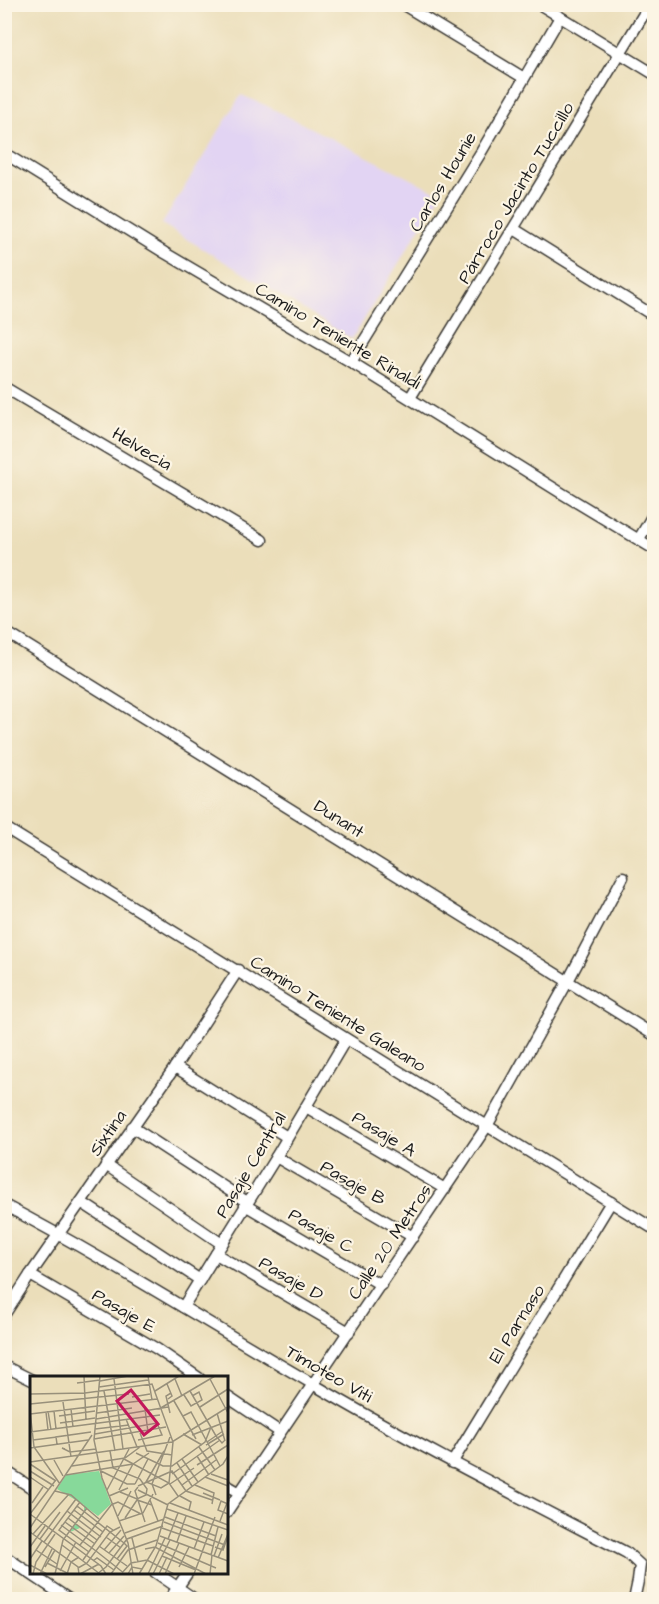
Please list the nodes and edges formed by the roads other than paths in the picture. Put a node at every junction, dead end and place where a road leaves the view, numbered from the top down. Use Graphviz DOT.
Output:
graph roads {
  1 [pos="402,4"];
  2 [pos="539,4"];
  3 [pos="650,4"];
  4 [pos="560,18"];
  5 [pos="621,53"];
  6 [pos="654,74"];
  7 [pos="524,78"];
  8 [pos="4,153"];
  9 [pos="514,229"];
  10 [pos="654,316"];
  11 [pos="351,362"];
  12 [pos="4,387"];
  13 [pos="410,398"];
  14 [pos="654,513"];
  15 [pos="639,539"];
  16 [pos="262,540"];
  17 [pos="654,549"];
  18 [pos="4,631"];
  19 [pos="4,827"];
  20 [pos="623,877"];
  21 [pos="238,970"];
  22 [pos="568,981"];
  23 [pos="654,1035"];
  24 [pos="346,1039"];
  25 [pos="175,1067"];
  26 [pos="306,1107"];
  27 [pos="487,1126"];
  28 [pos="132,1127"];
  29 [pos="287,1137"];
  30 [pos="276,1157"];
  31 [pos="106,1165"];
  32 [pos="445,1190"];
  33 [pos="81,1202"];
  34 [pos="611,1202"];
  35 [pos="246,1204"];
  36 [pos="4,1205"];
  37 [pos="654,1229"];
  38 [pos="59,1234"];
  39 [pos="413,1237"];
  40 [pos="222,1244"];
  41 [pos="216,1254"];
  42 [pos="30,1275"];
  43 [pos="200,1280"];
  44 [pos="381,1285"];
  45 [pos="183,1307"];
  46 [pos="4,1315"];
  47 [pos="349,1332"];
  48 [pos="4,1366"];
  49 [pos="198,1376"];
  50 [pos="30,1379"];
  51 [pos="312,1384"];
  52 [pos="228,1397"];
  53 [pos="280,1432"];
  54 [pos="452,1463"];
  55 [pos="4,1470"];
  56 [pos="228,1486"];
  57 [pos="30,1487"];
  58 [pos="240,1492"];
  59 [pos="228,1510"];
  60 [pos="4,1556"];
  61 [pos="30,1573"];
  62 [pos="32,1574"];
  63 [pos="158,1574"];
  64 [pos="187,1574"];
  65 [pos="177,1588"];
  66 [pos="70,1599"];
  67 [pos="169,1599"];
  68 [pos="196,1599"];
  69 [pos="634,1599"];
  1 -- 7 [label="street"];
  2 -- 4 [label="street"];
  3 -- 5 [label="street, Párroco Jacinto Tuccillo"];
  4 -- 5 [label="street"];
  4 -- 7 [label="street, Carlos Hounie"];
  5 -- 6 [label="street"];
  5 -- 9 [label="street, Párroco Jacinto Tuccillo"];
  7 -- 11 [label="street, Carlos Hounie"];
  8 -- 11 [label="street, Camino Teniente Rinaldi"];
  9 -- 10 [label="street"];
  9 -- 13 [label="street, Párroco Jacinto Tuccillo"];
  11 -- 13 [label="street, Camino Teniente Rinaldi"];
  12 -- 16 [label="street, Helvecia"];
  13 -- 15 [label="street, Camino Teniente Rinaldi"];
  14 -- 15 [label="street"];
  15 -- 17 [label="street, Camino Teniente Rinaldi"];
  18 -- 22 [label="street, Dunant"];
  19 -- 21 [label="street, Camino Teniente Galeano"];
  20 -- 22 [label="street, Calle 20 Metros"];
  21 -- 24 [label="street, Camino Teniente Galeano"];
  21 -- 25 [label="street, Sixtina"];
  22 -- 23 [label="street, Dunant"];
  22 -- 27 [label="street, Calle 20 Metros"];
  24 -- 26 [label="street, Pasaje Central"];
  24 -- 27 [label="street, Camino Teniente Galeano"];
  25 -- 28 [label="street, Sixtina"];
  25 -- 29 [label="street"];
  26 -- 29 [label="street, Pasaje Central"];
  26 -- 32 [label="street, Pasaje A"];
  27 -- 32 [label="street, Calle 20 Metros"];
  27 -- 34 [label="street, Camino Teniente Galeano"];
  28 -- 31 [label="street, Sixtina"];
  28 -- 35 [label="street, Pasaje C"];
  29 -- 30 [label="street, Pasaje Central"];
  30 -- 35 [label="street, Pasaje Central"];
  30 -- 39 [label="street, Pasaje B"];
  31 -- 33 [label="street, Sixtina"];
  31 -- 40 [label="street"];
  32 -- 39 [label="street, Calle 20 Metros"];
  33 -- 38 [label="street, Sixtina"];
  33 -- 43 [label="street"];
  34 -- 37 [label="street, Camino Teniente Galeano"];
  34 -- 54 [label="street, El Parnaso"];
  35 -- 40 [label="street, Pasaje Central"];
  35 -- 44 [label="street, Pasaje C"];
  36 -- 38 [label="street, Timoteo Viti"];
  38 -- 42 [label="street, Sixtina"];
  38 -- 45 [label="street, Timoteo Viti"];
  39 -- 44 [label="street, Calle 20 Metros"];
  40 -- 41 [label="street, Pasaje Central"];
  41 -- 43 [label="street, Pasaje Central"];
  41 -- 47 [label="street, Pasaje D"];
  42 -- 46 [label="street, Sixtina"];
  42 -- 49 [label="street, Pasaje E"];
  43 -- 45 [label="street, Pasaje Central"];
  44 -- 47 [label="street, Calle 20 Metros"];
  45 -- 51 [label="street, Timoteo Viti"];
  47 -- 51 [label="street, Calle 20 Metros"];
  48 -- 50 [label="street"];
  51 -- 53 [label="street, Calle 20 Metros"];
  51 -- 54 [label="street, Timoteo Viti"];
  52 -- 53 [label="street"];
  53 -- 58 [label="street, Calle 20 Metros"];
  54 -- 69 [label="street, Timoteo Viti"];
  55 -- 57 [label="street"];
  56 -- 58 [label="street"];
  58 -- 59 [label="street, Calle 20 Metros"];
  60 -- 61 [label="street"];
  62 -- 66 [label="street"];
  63 -- 65 [label="street"];
  64 -- 65 [label="street"];
  65 -- 67 [label="street"];
  65 -- 68 [label="street"];
}
